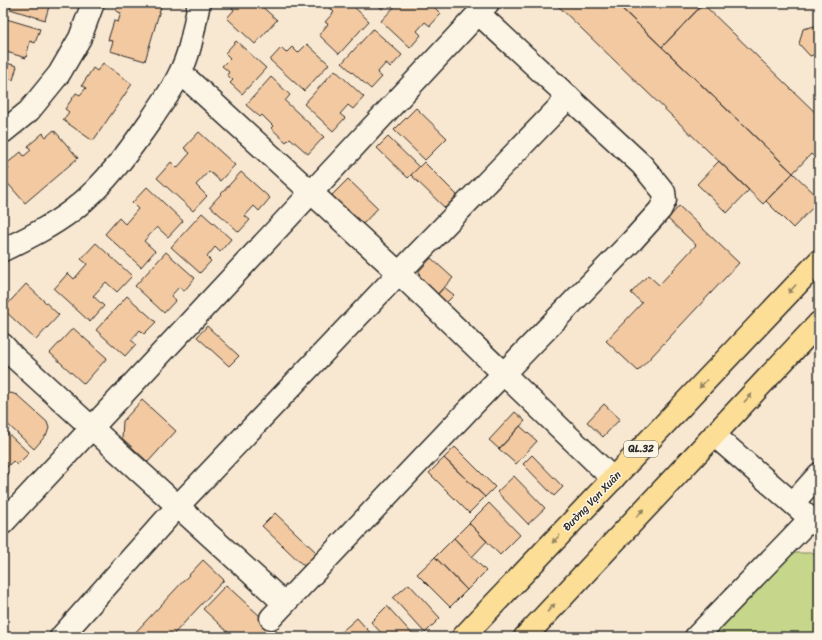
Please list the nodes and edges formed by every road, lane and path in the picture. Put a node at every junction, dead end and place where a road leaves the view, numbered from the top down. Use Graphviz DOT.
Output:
graph roads {
  1 [pos="93,3"];
  2 [pos="199,3"];
  3 [pos="483,8"];
  4 [pos="181,73"];
  5 [pos="569,97"];
  6 [pos="3,132"];
  7 [pos="311,192"];
  8 [pos="3,250"];
  9 [pos="819,261"];
  10 [pos="398,273"];
  11 [pos="819,323"];
  12 [pos="7,354"];
  13 [pos="504,374"];
  14 [pos="92,428"];
  15 [pos="714,435"];
  16 [pos="819,474"];
  17 [pos="613,479"];
  18 [pos="793,503"];
  19 [pos="177,506"];
  20 [pos="815,522"];
  21 [pos="3,523"];
  22 [pos="61,637"];
  23 [pos="463,637"];
  24 [pos="525,637"];
  25 [pos="696,637"];
  1 -- 6 [label="street"];
  2 -- 4 [label="street"];
  3 -- 5 [label="street"];
  3 -- 7 [label="street"];
  4 -- 7 [label="street"];
  4 -- 8 [label="street"];
  5 -- 10 [label="street"];
  5 -- 13 [label="street"];
  7 -- 10 [label="street"];
  7 -- 14 [label="street"];
  9 -- 17 [label="highway, Đường Vạn Xuân / QL.32, one-way"];
  10 -- 13 [label="street"];
  10 -- 19 [label="street"];
  15 -- 11 [label="highway, one-way"];
  12 -- 14 [label="street"];
  13 -- 17 [label="street"];
  13 -- 19 [label="street"];
  14 -- 19 [label="street"];
  14 -- 21 [label="street"];
  15 -- 18 [label="street"];
  24 -- 15 [label="highway, one-way"];
  16 -- 18 [label="street"];
  17 -- 23 [label="highway, Đường Vạn Xuân / QL.32, one-way"];
  18 -- 20 [label="street"];
  19 -- 22 [label="street"];
  20 -- 25 [label="street"];
}
